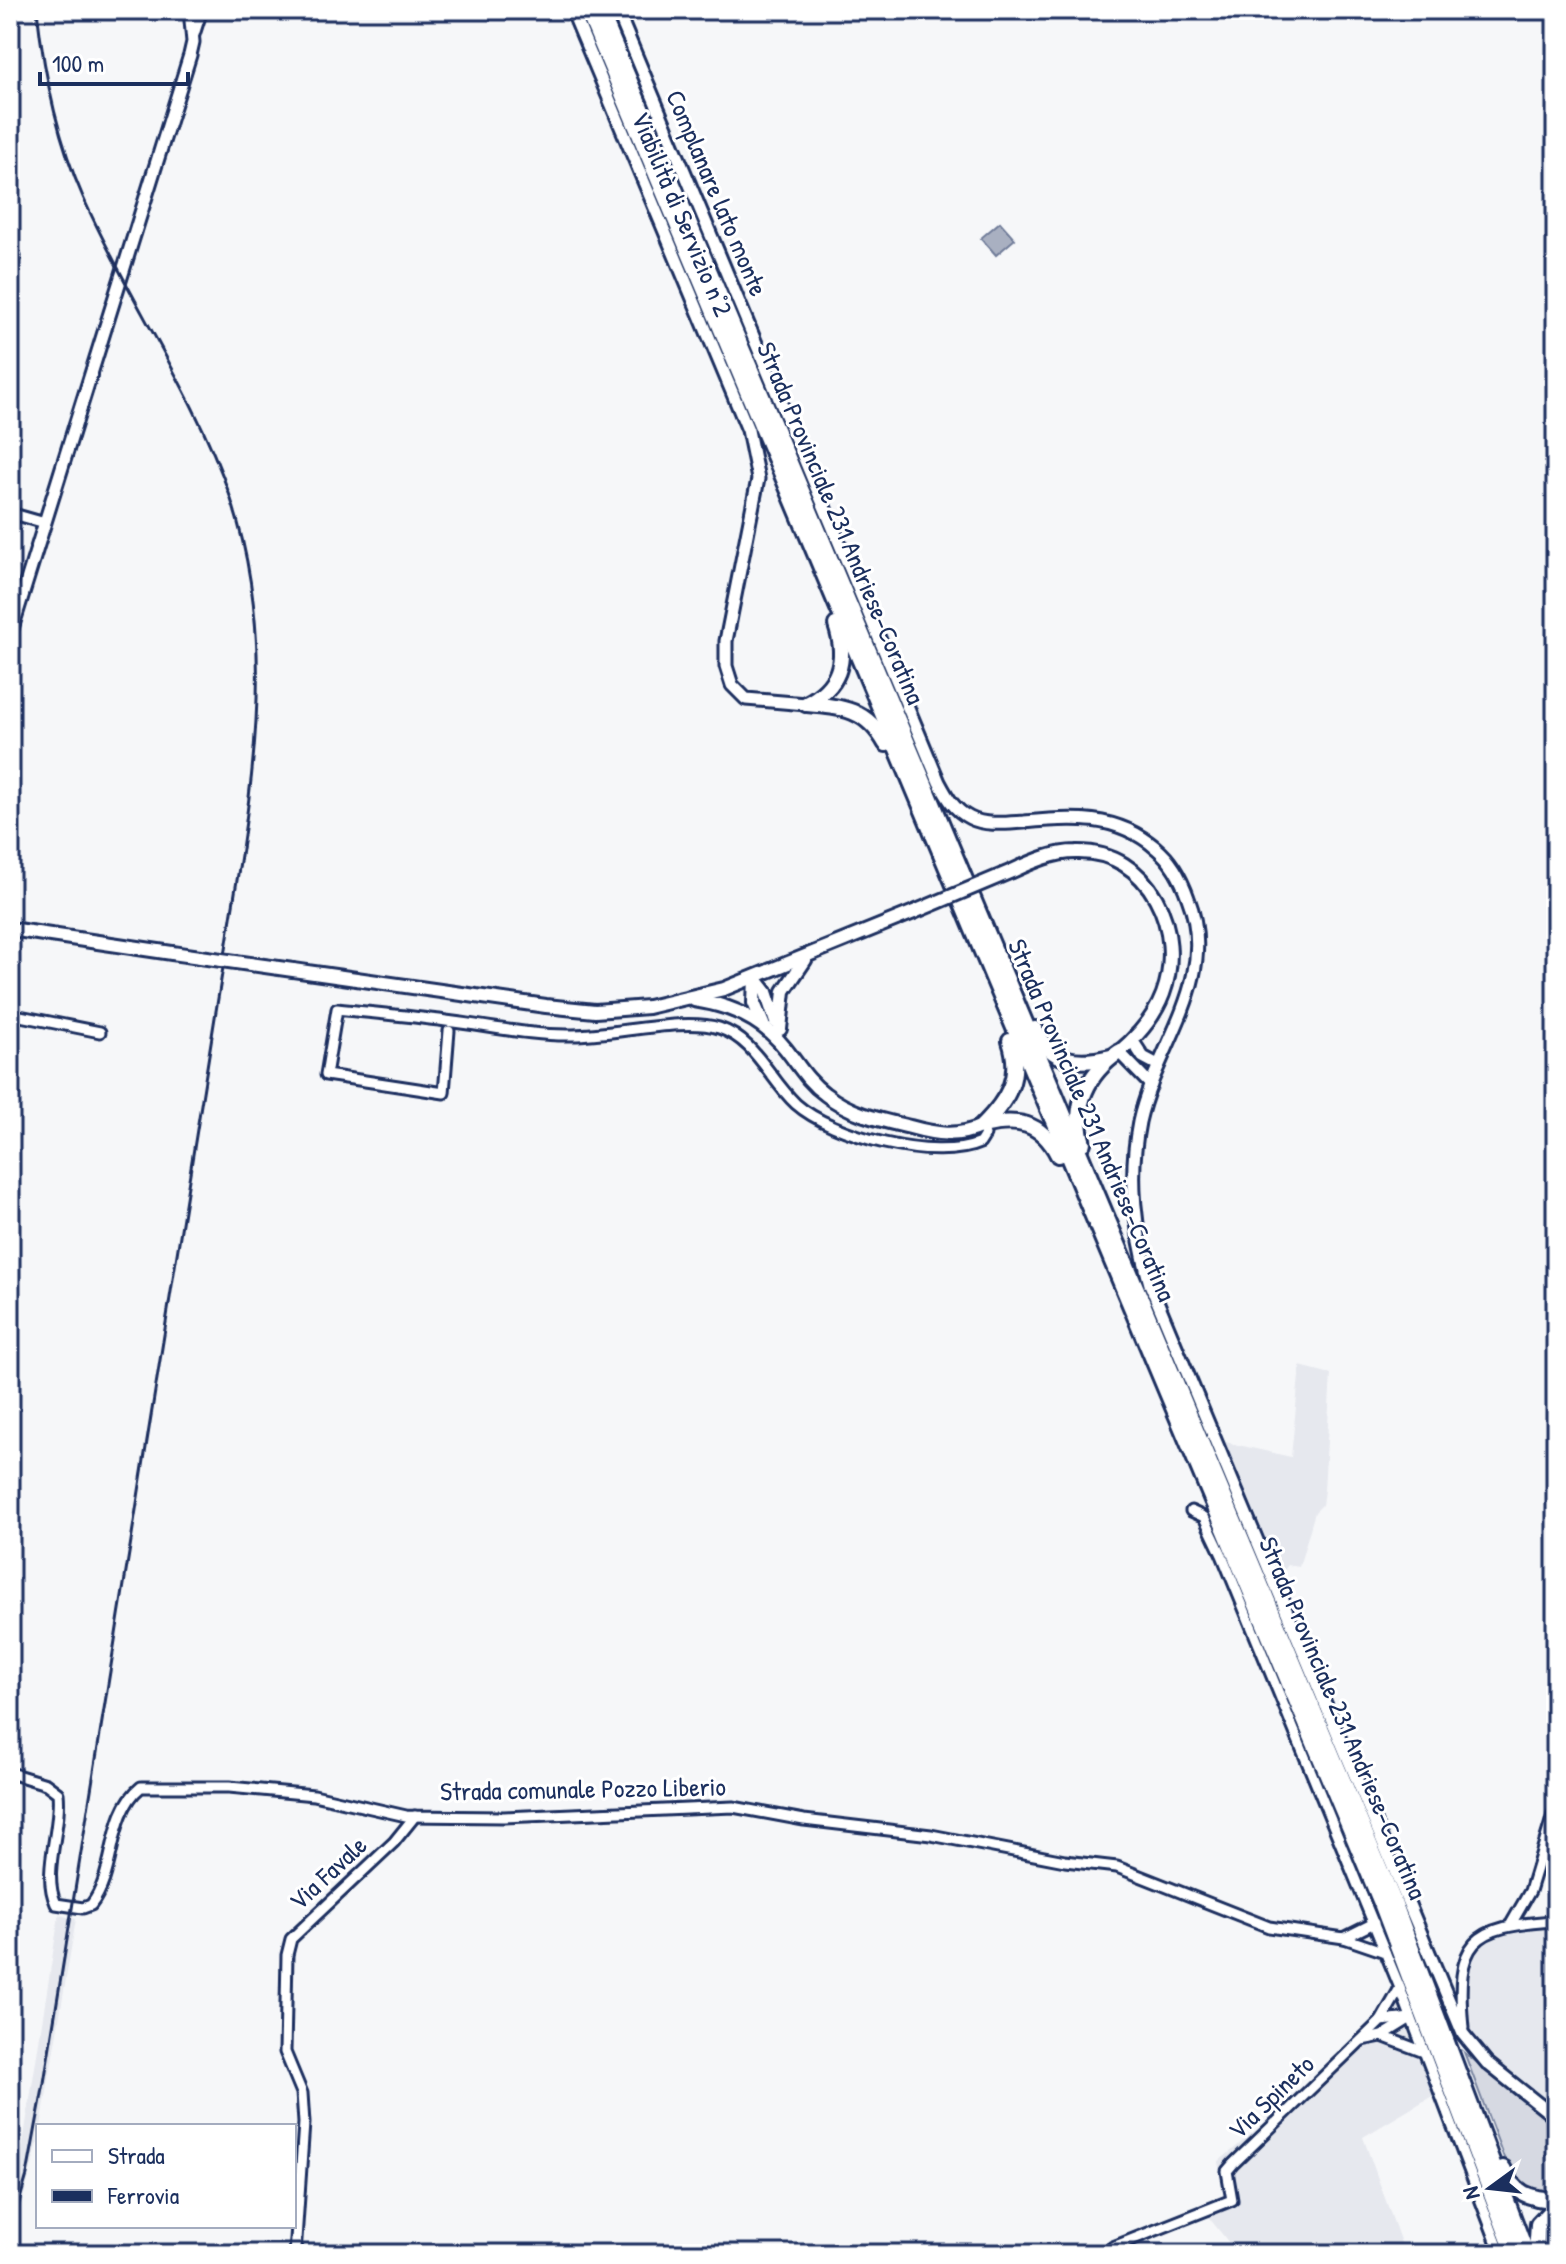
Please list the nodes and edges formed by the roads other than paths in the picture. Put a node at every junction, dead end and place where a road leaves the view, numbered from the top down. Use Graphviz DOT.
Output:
graph roads {
  1 [pos="190,10"];
  2 [pos="203,10"];
  3 [pos="572,10"];
  4 [pos="587,10"];
  5 [pos="600,10"];
  6 [pos="617,10"];
  7 [pos="193,42"];
  8 [pos="797,512"];
  9 [pos="10,513"];
  10 [pos="45,523"];
  11 [pos="10,635"];
  12 [pos="806,704"];
  13 [pos="925,816"];
  14 [pos="975,921"];
  15 [pos="10,929"];
  16 [pos="809,956"];
  17 [pos="755,978"];
  18 [pos="687,999"];
  19 [pos="10,1014"];
  20 [pos="773,1029"];
  21 [pos="449,1031"];
  22 [pos="100,1032"];
  23 [pos="1132,1040"];
  24 [pos="1115,1054"];
  25 [pos="1158,1065"];
  26 [pos="1151,1085"];
  27 [pos="982,1126"];
  28 [pos="1123,1273"];
  29 [pos="1191,1511"];
  30 [pos="10,1773"];
  31 [pos="1556,1805"];
  32 [pos="415,1816"];
  33 [pos="1556,1921"];
  34 [pos="1374,1923"];
  35 [pos="1511,1924"];
  36 [pos="1344,1938"];
  37 [pos="1385,1952"];
  38 [pos="1400,1988"];
  39 [pos="1411,2018"];
  40 [pos="1381,2021"];
  41 [pos="1463,2034"];
  42 [pos="1382,2036"];
  43 [pos="1362,2040"];
  44 [pos="1424,2052"];
  45 [pos="1452,2055"];
  46 [pos="1556,2118"];
  47 [pos="1556,2203"];
  48 [pos="295,2254"];
  49 [pos="1107,2254"];
  50 [pos="1501,2254"];
  51 [pos="1514,2254"];
  52 [pos="1527,2254"];
  53 [pos="1536,2254"];
  1 -- 7 [label="street"];
  2 -- 7 [label="street"];
  3 -- 12 [label="street, Viabilità di Servizio n°2"];
  4 -- 8 [label="highway, Strada Provinciale 231 Andriese-Coratina"];
  5 -- 14 [label="highway, Strada Provinciale 231 Andriese-Coratina"];
  6 -- 25 [label="street, Complanare lato monte"];
  7 -- 10 [label="street"];
  8 -- 12 [label="highway"];
  8 -- 13 [label="highway, Strada Provinciale 231 Andriese-Coratina"];
  9 -- 10 [label="street"];
  10 -- 11 [label="street"];
  12 -- 13 [label="highway"];
  13 -- 14 [label="highway, Strada Provinciale 231 Andriese-Coratina"];
  14 -- 24 [label="highway"];
  14 -- 27 [label="highway"];
  14 -- 28 [label="highway, Strada Provinciale 231 Andriese-Coratina"];
  15 -- 18 [label="main road, bridge"];
  16 -- 17 [label="main road"];
  16 -- 20 [label="main road"];
  16 -- 23 [label="main road, bridge"];
  17 -- 18 [label="main road"];
  17 -- 20 [label="main road"];
  18 -- 20 [label="main road"];
  19 -- 22 [label="street"];
  20 -- 27 [label="main road"];
  21 -- 27 [label="street"];
  23 -- 24 [label="main road"];
  23 -- 25 [label="street"];
  24 -- 26 [label="street"];
  24 -- 28 [label="highway"];
  25 -- 26 [label="street, Complanare lato monte"];
  26 -- 41 [label="street, Complanare lato monte"];
  27 -- 28 [label="highway"];
  28 -- 45 [label="highway, Strada Provinciale 231 Andriese-Coratina"];
  28 -- 51 [label="highway, Strada Provinciale 231 Andriese-Coratina"];
  29 -- 34 [label="street"];
  30 -- 32 [label="street, Strada comunale Pozzo Liberio"];
  31 -- 35 [label="street"];
  32 -- 36 [label="street, Strada comunale Pozzo Liberio"];
  32 -- 48 [label="street, Via Favale"];
  33 -- 35 [label="street"];
  34 -- 36 [label="street"];
  34 -- 37 [label="street"];
  35 -- 41 [label="street"];
  36 -- 37 [label="street, Strada comunale Pozzo Liberio"];
  37 -- 38 [label="street"];
  38 -- 39 [label="street"];
  38 -- 40 [label="street"];
  39 -- 40 [label="street"];
  39 -- 42 [label="street"];
  39 -- 44 [label="street"];
  40 -- 43 [label="street"];
  41 -- 46 [label="street, Complanare lato monte"];
  42 -- 43 [label="street"];
  42 -- 44 [label="street"];
  43 -- 49 [label="street, Via Spineto"];
  44 -- 50 [label="street"];
  45 -- 47 [label="highway"];
  45 -- 52 [label="highway, Strada Provinciale 231 Andriese-Coratina"];
  47 -- 53 [label="highway"];
}
